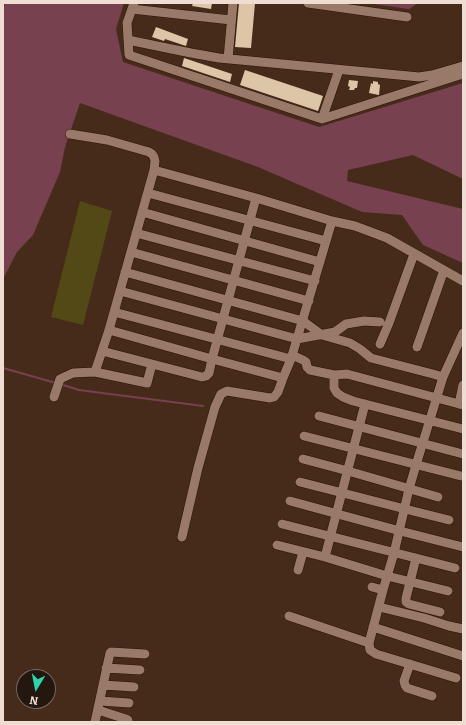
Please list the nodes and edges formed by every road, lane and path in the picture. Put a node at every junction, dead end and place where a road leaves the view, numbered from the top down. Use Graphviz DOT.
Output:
graph roads {
  1 [pos="233,3"];
  2 [pos="308,3"];
  3 [pos="133,6"];
  4 [pos="407,17"];
  5 [pos="231,20"];
  6 [pos="128,40"];
  7 [pos="228,59"];
  8 [pos="463,66"];
  9 [pos="339,70"];
  10 [pos="463,74"];
  11 [pos="322,119"];
  12 [pos="70,134"];
  13 [pos="154,170"];
  14 [pos="148,192"];
  15 [pos="256,198"];
  16 [pos="142,212"];
  17 [pos="250,221"];
  18 [pos="332,221"];
  19 [pos="136,233"];
  20 [pos="245,240"];
  21 [pos="326,241"];
  22 [pos="131,252"];
  23 [pos="414,254"];
  24 [pos="239,260"];
  25 [pos="320,262"];
  26 [pos="444,270"];
  27 [pos="125,272"];
  28 [pos="234,280"];
  29 [pos="315,281"];
  30 [pos="463,281"];
  31 [pos="120,291"];
  32 [pos="228,301"];
  33 [pos="309,301"];
  34 [pos="114,312"];
  35 [pos="223,319"];
  36 [pos="303,321"];
  37 [pos="380,322"];
  38 [pos="109,330"];
  39 [pos="463,333"];
  40 [pos="322,335"];
  41 [pos="297,339"];
  42 [pos="218,340"];
  43 [pos="380,344"];
  44 [pos="417,347"];
  45 [pos="102,351"];
  46 [pos="292,357"];
  47 [pos="212,359"];
  48 [pos="152,364"];
  49 [pos="95,372"];
  50 [pos="334,375"];
  51 [pos="443,377"];
  52 [pos="283,378"];
  53 [pos="463,385"];
  54 [pos="55,393"];
  55 [pos="436,398"];
  56 [pos="365,404"];
  57 [pos="461,405"];
  58 [pos="319,416"];
  59 [pos="430,421"];
  60 [pos="359,427"];
  61 [pos="463,429"];
  62 [pos="304,436"];
  63 [pos="422,444"];
  64 [pos="354,448"];
  65 [pos="463,454"];
  66 [pos="302,459"];
  67 [pos="416,465"];
  68 [pos="348,471"];
  69 [pos="461,476"];
  70 [pos="300,482"];
  71 [pos="409,489"];
  72 [pos="342,493"];
  73 [pos="438,496"];
  74 [pos="290,501"];
  75 [pos="405,509"];
  76 [pos="336,514"];
  77 [pos="449,520"];
  78 [pos="282,524"];
  79 [pos="400,531"];
  80 [pos="330,536"];
  81 [pos="182,537"];
  82 [pos="277,546"];
  83 [pos="463,547"];
  84 [pos="303,552"];
  85 [pos="394,552"];
  86 [pos="325,557"];
  87 [pos="416,558"];
  88 [pos="456,568"];
  89 [pos="298,570"];
  90 [pos="388,576"];
  91 [pos="411,582"];
  92 [pos="372,587"];
  93 [pos="383,590"];
  94 [pos="448,590"];
  95 [pos="379,607"];
  96 [pos="426,608"];
  97 [pos="440,612"];
  98 [pos="288,616"];
  99 [pos="424,618"];
  100 [pos="373,627"];
  101 [pos="463,629"];
  102 [pos="369,643"];
  103 [pos="145,654"];
  104 [pos="463,656"];
  105 [pos="410,664"];
  106 [pos="106,668"];
  107 [pos="140,670"];
  108 [pos="456,678"];
  109 [pos="103,685"];
  110 [pos="134,687"];
  111 [pos="432,696"];
  112 [pos="128,703"];
  113 [pos="99,706"];
  114 [pos="95,722"];
  115 [pos="128,722"];
  1 -- 5 [label="street"];
  2 -- 4 [label="street"];
  3 -- 5 [label="street"];
  3 -- 6 [label="street"];
  5 -- 7 [label="street"];
  6 -- 7 [label="street"];
  6 -- 11 [label="street"];
  7 -- 9 [label="street"];
  8 -- 9 [label="street"];
  9 -- 11 [label="street"];
  10 -- 11 [label="street"];
  12 -- 13 [label="street"];
  13 -- 14 [label="street"];
  13 -- 15 [label="street"];
  14 -- 16 [label="street"];
  14 -- 17 [label="street"];
  15 -- 17 [label="street"];
  15 -- 18 [label="street"];
  16 -- 19 [label="street"];
  16 -- 20 [label="street"];
  17 -- 20 [label="street"];
  17 -- 21 [label="street"];
  18 -- 21 [label="street"];
  18 -- 23 [label="street"];
  19 -- 22 [label="street"];
  19 -- 24 [label="street"];
  20 -- 24 [label="street"];
  20 -- 25 [label="street"];
  21 -- 25 [label="street"];
  22 -- 27 [label="street"];
  22 -- 28 [label="street"];
  23 -- 26 [label="street"];
  23 -- 43 [label="street"];
  24 -- 28 [label="street"];
  24 -- 29 [label="street"];
  25 -- 29 [label="street"];
  26 -- 30 [label="street"];
  26 -- 44 [label="street"];
  27 -- 31 [label="street"];
  27 -- 32 [label="street"];
  28 -- 32 [label="street"];
  28 -- 33 [label="street"];
  29 -- 33 [label="street"];
  31 -- 34 [label="street"];
  31 -- 35 [label="street"];
  32 -- 35 [label="street"];
  32 -- 36 [label="street"];
  33 -- 36 [label="street"];
  34 -- 38 [label="street"];
  34 -- 42 [label="street"];
  35 -- 41 [label="street"];
  35 -- 42 [label="street"];
  36 -- 40 [label="street"];
  36 -- 41 [label="street"];
  37 -- 40 [label="street"];
  38 -- 45 [label="street"];
  38 -- 47 [label="street"];
  39 -- 51 [label="street"];
  40 -- 41 [label="street"];
  40 -- 51 [label="street"];
  41 -- 46 [label="street"];
  42 -- 46 [label="street"];
  42 -- 47 [label="street"];
  45 -- 48 [label="street"];
  45 -- 49 [label="street"];
  46 -- 50 [label="street"];
  46 -- 52 [label="street"];
  47 -- 48 [label="street"];
  47 -- 52 [label="street"];
  48 -- 49 [label="street"];
  49 -- 54 [label="street"];
  50 -- 55 [label="street"];
  50 -- 56 [label="street"];
  51 -- 55 [label="street"];
  52 -- 81 [label="street"];
  53 -- 57 [label="street"];
  55 -- 57 [label="street"];
  55 -- 59 [label="street"];
  56 -- 59 [label="street"];
  56 -- 60 [label="street"];
  58 -- 60 [label="street"];
  59 -- 61 [label="street"];
  59 -- 63 [label="street"];
  60 -- 63 [label="street"];
  60 -- 64 [label="street"];
  62 -- 64 [label="street"];
  63 -- 65 [label="street"];
  63 -- 67 [label="street"];
  64 -- 67 [label="street"];
  64 -- 68 [label="street"];
  66 -- 68 [label="street"];
  67 -- 69 [label="street"];
  67 -- 71 [label="street"];
  68 -- 71 [label="street"];
  68 -- 72 [label="street"];
  70 -- 72 [label="street"];
  71 -- 73 [label="street"];
  71 -- 75 [label="street"];
  72 -- 75 [label="street"];
  72 -- 76 [label="street"];
  74 -- 76 [label="street"];
  75 -- 77 [label="street"];
  75 -- 79 [label="street"];
  76 -- 79 [label="street"];
  76 -- 80 [label="street"];
  78 -- 80 [label="street"];
  79 -- 83 [label="street"];
  79 -- 85 [label="street"];
  80 -- 85 [label="street"];
  80 -- 86 [label="street"];
  82 -- 84 [label="street"];
  84 -- 86 [label="street"];
  84 -- 89 [label="street"];
  85 -- 87 [label="street"];
  85 -- 90 [label="street"];
  86 -- 90 [label="street"];
  87 -- 88 [label="street"];
  87 -- 91 [label="street"];
  90 -- 91 [label="street"];
  90 -- 93 [label="street"];
  91 -- 94 [label="street"];
  91 -- 96 [label="street"];
  92 -- 93 [label="street"];
  93 -- 95 [label="street"];
  95 -- 99 [label="street"];
  95 -- 100 [label="street"];
  96 -- 97 [label="street"];
  96 -- 99 [label="street"];
  98 -- 102 [label="street"];
  99 -- 101 [label="street"];
  100 -- 102 [label="street"];
  100 -- 104 [label="street"];
  102 -- 105 [label="street"];
  103 -- 106 [label="street"];
  105 -- 108 [label="street"];
  105 -- 111 [label="street"];
  106 -- 107 [label="street"];
  106 -- 109 [label="street"];
  109 -- 110 [label="street"];
  109 -- 113 [label="street"];
  112 -- 113 [label="street"];
  113 -- 114 [label="street"];
  113 -- 115 [label="street"];
}
